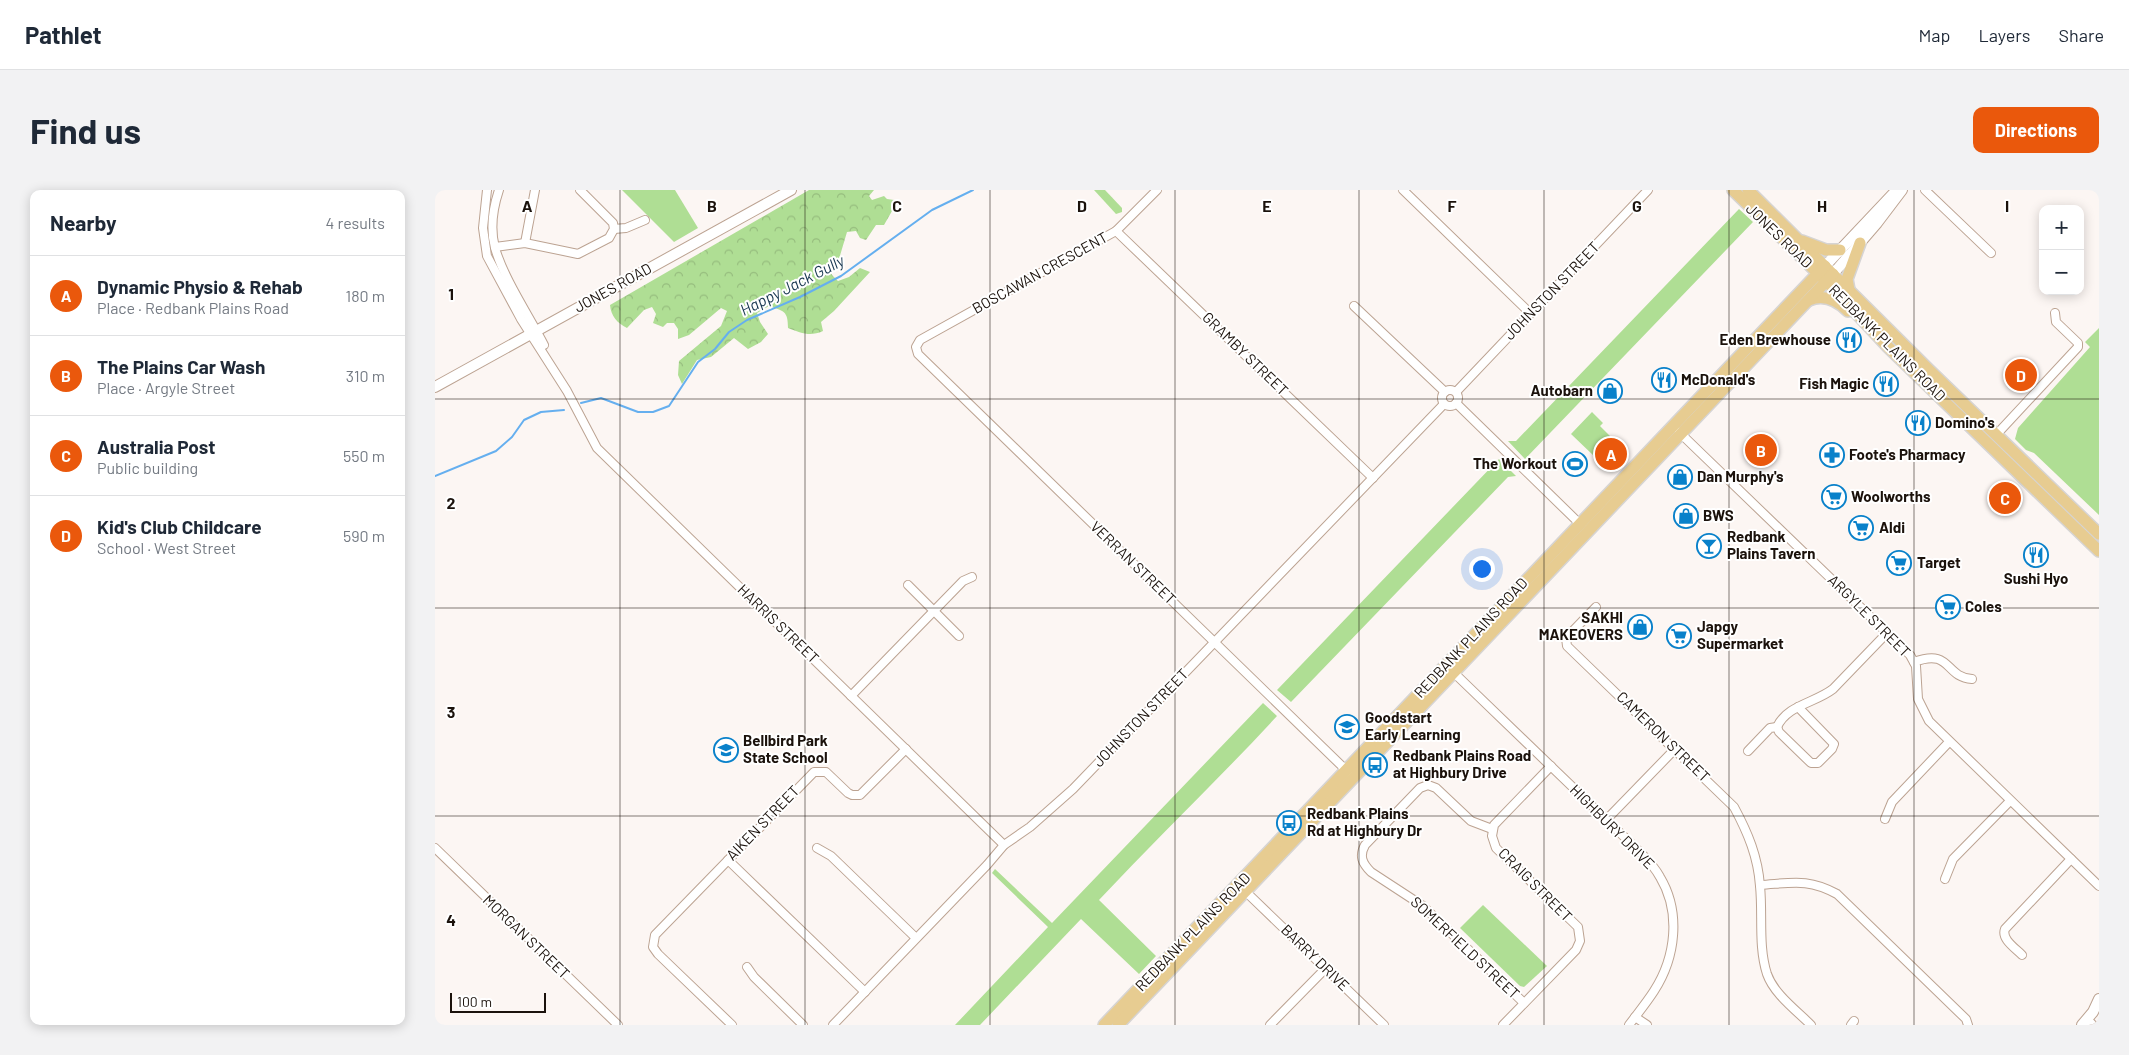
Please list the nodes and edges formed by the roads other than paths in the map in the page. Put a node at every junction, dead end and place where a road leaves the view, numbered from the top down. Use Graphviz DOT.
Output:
graph roads {
  1 [pos="487,190"];
  2 [pos="499,190"];
  3 [pos="535,190"];
  4 [pos="580,190"];
  5 [pos="791,190"];
  6 [pos="1157,190"];
  7 [pos="1403,190"];
  8 [pos="1647,190"];
  9 [pos="1733,190"];
  10 [pos="1748,190"];
  11 [pos="1897,190"];
  12 [pos="1902,190"];
  13 [pos="1925,190"];
  14 [pos="645,220"];
  15 [pos="614,229"];
  16 [pos="1116,231"];
  17 [pos="1798,239"];
  18 [pos="525,243"];
  19 [pos="1860,243"];
  20 [pos="495,247"];
  21 [pos="1840,250"];
  22 [pos="1991,253"];
  23 [pos="1825,274"];
  24 [pos="1849,290"];
  25 [pos="1807,301"];
  26 [pos="1355,306"];
  27 [pos="1531,313"];
  28 [pos="2055,313"];
  29 [pos="533,331"];
  30 [pos="1880,337"];
  31 [pos="915,347"];
  32 [pos="1753,357"];
  33 [pos="1711,384"];
  34 [pos="435,387"];
  35 [pos="1445,392"];
  36 [pos="1456,392"];
  37 [pos="1444,404"];
  38 [pos="1456,404"];
  39 [pos="1677,429"];
  40 [pos="1997,435"];
  41 [pos="1373,478"];
  42 [pos="1583,527"];
  43 [pos="2099,534"];
  44 [pos="2099,551"];
  45 [pos="972,577"];
  46 [pos="907,585"];
  47 [pos="1596,607"];
  48 [pos="934,611"];
  49 [pos="1888,632"];
  50 [pos="959,636"];
  51 [pos="1214,643"];
  52 [pos="1915,662"];
  53 [pos="1446,665"];
  54 [pos="1454,674"];
  55 [pos="1972,679"];
  56 [pos="851,696"];
  57 [pos="1798,707"];
  58 [pos="1777,727"];
  59 [pos="1949,742"];
  60 [pos="906,749"];
  61 [pos="1675,749"];
  62 [pos="1748,751"];
  63 [pos="1551,766"];
  64 [pos="1350,774"];
  65 [pos="2010,801"];
  66 [pos="1607,819"];
  67 [pos="1885,819"];
  68 [pos="1492,829"];
  69 [pos="1004,845"];
  70 [pos="435,848"];
  71 [pos="817,848"];
  72 [pos="2071,859"];
  73 [pos="728,860"];
  74 [pos="1945,879"];
  75 [pos="1760,885"];
  76 [pos="2099,886"];
  77 [pos="1245,891"];
  78 [pos="916,938"];
  79 [pos="2022,955"];
  80 [pos="747,967"];
  81 [pos="1325,969"];
  82 [pos="865,992"];
  83 [pos="2099,998"];
  84 [pos="1524,1003"];
  85 [pos="1635,1017"];
  86 [pos="2087,1023"];
  87 [pos="617,1025"];
  88 [pos="732,1025"];
  89 [pos="803,1025"];
  90 [pos="833,1025"];
  91 [pos="1104,1025"];
  92 [pos="1118,1025"];
  93 [pos="1270,1025"];
  94 [pos="1384,1025"];
  95 [pos="1503,1025"];
  96 [pos="1629,1025"];
  97 [pos="1647,1025"];
  98 [pos="1811,1025"];
  99 [pos="1968,1025"];
  1 -- 29 [label="street"];
  2 -- 20 [label="street"];
  3 -- 18 [label="street"];
  4 -- 15 [label="street"];
  5 -- 29 [label="street, JONES ROAD"];
  6 -- 16 [label="street, BOSCAWAN CRESCENT"];
  7 -- 27 [label="street"];
  8 -- 27 [label="street, JOHNSTON STREET"];
  9 -- 23 [label="main road, JONES ROAD"];
  10 -- 17 [label="main road, JONES ROAD"];
  11 -- 21 [label="street"];
  12 -- 19 [label="street"];
  13 -- 22 [label="street"];
  14 -- 15 [label="street"];
  15 -- 18 [label="street"];
  16 -- 31 [label="street, BOSCAWAN CRESCENT"];
  16 -- 41 [label="street, GRAMBY STREET"];
  17 -- 21 [label="main road"];
  17 -- 23 [label="main road, JONES ROAD"];
  18 -- 20 [label="street"];
  19 -- 23 [label="street"];
  19 -- 24 [label="main road"];
  20 -- 29 [label="street"];
  21 -- 23 [label="street"];
  23 -- 24 [label="main road, REDBANK PLAINS ROAD"];
  23 -- 25 [label="main road, REDBANK PLAINS ROAD"];
  23 -- 30 [label="main road, REDBANK PLAINS ROAD"];
  23 -- 33 [label="main road, REDBANK PLAINS ROAD"];
  24 -- 40 [label="main road, REDBANK PLAINS ROAD"];
  25 -- 30 [label="main road"];
  25 -- 32 [label="main road, REDBANK PLAINS ROAD"];
  26 -- 35 [label="street"];
  27 -- 36 [label="street, JOHNSTON STREET"];
  28 -- 40 [label="street"];
  29 -- 34 [label="street, JONES ROAD"];
  29 -- 56 [label="street, HARRIS STREET"];
  30 -- 44 [label="main road, REDBANK PLAINS ROAD"];
  31 -- 51 [label="street, VERRAN STREET"];
  32 -- 33 [label="main road"];
  32 -- 39 [label="main road, REDBANK PLAINS ROAD"];
  33 -- 39 [label="main road, REDBANK PLAINS ROAD"];
  35 -- 36 [label="street"];
  35 -- 37 [label="street"];
  36 -- 38 [label="street"];
  37 -- 38 [label="street"];
  37 -- 41 [label="street, JOHNSTON STREET"];
  38 -- 42 [label="street"];
  39 -- 42 [label="main road, REDBANK PLAINS ROAD"];
  39 -- 49 [label="street, ARGYLE STREET"];
  40 -- 43 [label="main road, REDBANK PLAINS ROAD"];
  41 -- 51 [label="street, JOHNSTON STREET"];
  42 -- 53 [label="main road, REDBANK PLAINS ROAD"];
  42 -- 54 [label="main road, REDBANK PLAINS ROAD"];
  45 -- 48 [label="street"];
  46 -- 48 [label="street"];
  47 -- 61 [label="street, CAMERON STREET"];
  48 -- 50 [label="street"];
  48 -- 56 [label="street"];
  49 -- 52 [label="street, ARGYLE STREET"];
  49 -- 57 [label="street"];
  51 -- 64 [label="street, VERRAN STREET"];
  51 -- 69 [label="street, JOHNSTON STREET"];
  52 -- 55 [label="street"];
  52 -- 59 [label="street, ARGYLE STREET"];
  53 -- 54 [label="street, HIGHBURY DRIVE"];
  53 -- 64 [label="main road, REDBANK PLAINS ROAD"];
  54 -- 63 [label="street, HIGHBURY DRIVE"];
  54 -- 64 [label="main road, REDBANK PLAINS ROAD"];
  56 -- 60 [label="street, HARRIS STREET"];
  57 -- 58 [label="street"];
  57 -- 58 [label="street"];
  58 -- 62 [label="street"];
  59 -- 65 [label="street, ARGYLE STREET"];
  59 -- 67 [label="street"];
  60 -- 69 [label="street, HARRIS STREET"];
  60 -- 73 [label="street, AIKEN STREET"];
  61 -- 66 [label="street"];
  61 -- 75 [label="street, CAMERON STREET"];
  63 -- 66 [label="street, HIGHBURY DRIVE"];
  63 -- 68 [label="street, CRAIG STREET"];
  64 -- 77 [label="main road, REDBANK PLAINS ROAD"];
  64 -- 91 [label="main road, REDBANK PLAINS ROAD"];
  65 -- 72 [label="street, ARGYLE STREET"];
  65 -- 74 [label="street"];
  66 -- 85 [label="street, HIGHBURY DRIVE"];
  68 -- 84 [label="street, CRAIG STREET"];
  68 -- 84 [label="street, SOMERFIELD STREET"];
  69 -- 78 [label="street, JOHNSTON STREET"];
  70 -- 87 [label="street, MORGAN STREET"];
  71 -- 78 [label="street"];
  72 -- 76 [label="street, ARGYLE STREET"];
  72 -- 79 [label="street"];
  73 -- 82 [label="street"];
  73 -- 88 [label="street, AIKEN STREET"];
  75 -- 98 [label="street, CAMERON STREET"];
  75 -- 99 [label="street"];
  77 -- 81 [label="street, BARRY DRIVE"];
  77 -- 92 [label="main road, REDBANK PLAINS ROAD"];
  78 -- 82 [label="street, JOHNSTON STREET"];
  80 -- 89 [label="street"];
  81 -- 93 [label="street"];
  81 -- 94 [label="street, BARRY DRIVE"];
  82 -- 90 [label="street, JOHNSTON STREET"];
  83 -- 86 [label="street"];
  84 -- 95 [label="street, CRAIG STREET"];
  85 -- 96 [label="street, HIGHBURY DRIVE"];
  85 -- 97 [label="street"];
}
